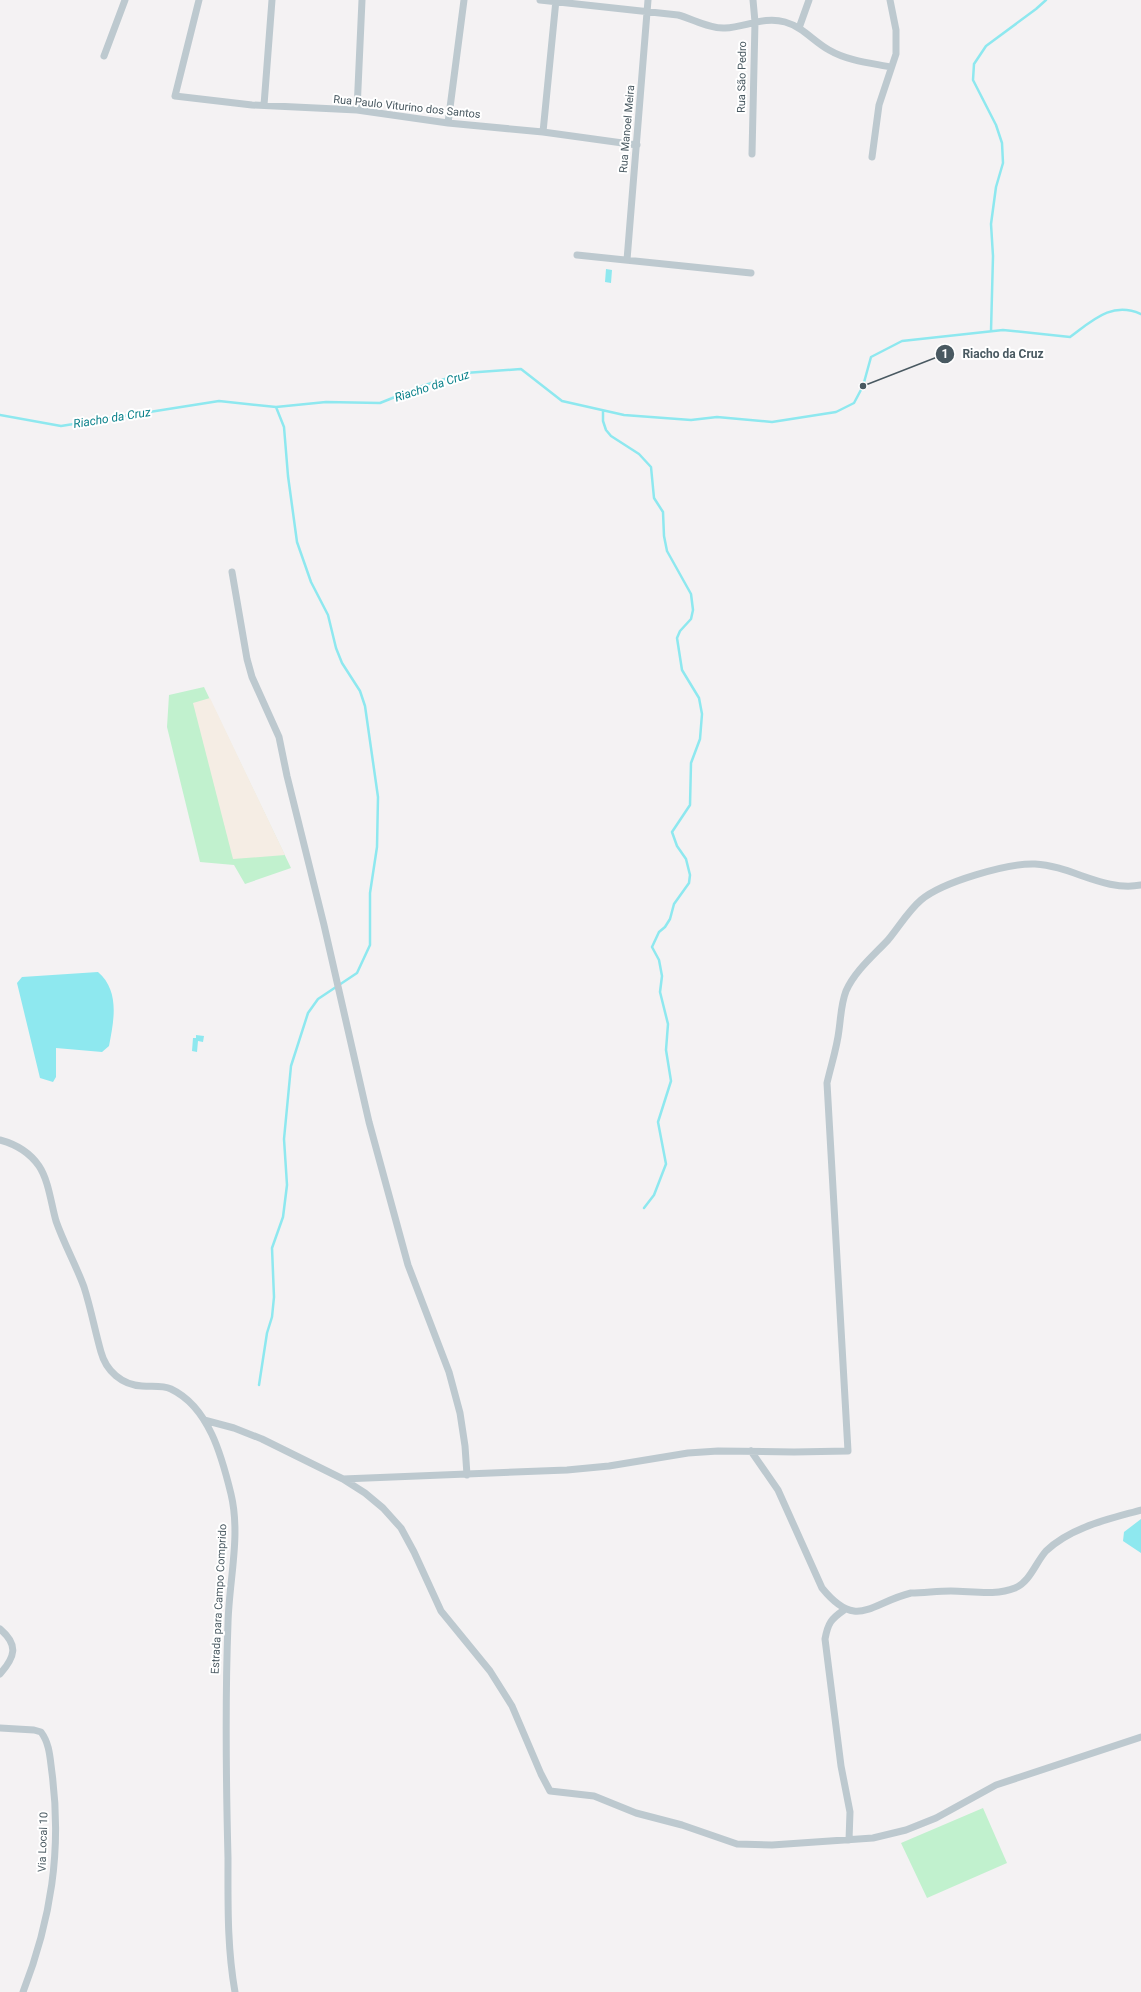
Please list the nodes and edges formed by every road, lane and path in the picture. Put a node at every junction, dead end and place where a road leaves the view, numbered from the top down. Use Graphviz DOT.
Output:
graph roads {
  1 [pos="125,0"];
  2 [pos="199,0"];
  3 [pos="272,0"];
  4 [pos="362,0"];
  5 [pos="464,0"];
  6 [pos="540,0"];
  7 [pos="648,0"];
  8 [pos="753,0"];
  9 [pos="809,0"];
  10 [pos="890,0"];
  11 [pos="556,1"];
  12 [pos="647,12"];
  13 [pos="755,22"];
  14 [pos="799,28"];
  15 [pos="104,56"];
  16 [pos="891,67"];
  17 [pos="264,105"];
  18 [pos="357,110"];
  19 [pos="448,123"];
  20 [pos="543,132"];
  21 [pos="637,145"];
  22 [pos="752,154"];
  23 [pos="872,157"];
  24 [pos="577,255"];
  25 [pos="627,260"];
  26 [pos="750,273"];
  27 [pos="232,572"];
  28 [pos="1141,885"];
  29 [pos="0,1140"];
  30 [pos="204,1420"];
  31 [pos="751,1451"];
  32 [pos="466,1475"];
  33 [pos="343,1479"];
  34 [pos="1141,1510"];
  35 [pos="844,1610"];
  36 [pos="0,1629"];
  37 [pos="0,1674"];
  38 [pos="0,1728"];
  39 [pos="1141,1737"];
  40 [pos="849,1840"];
  41 [pos="23,1992"];
  42 [pos="235,1992"];
  1 -- 15 [label="street"];
  2 -- 17 [label="street, Rua Paulo Viturino dos Santos"];
  3 -- 17 [label="street"];
  4 -- 18 [label="street"];
  5 -- 19 [label="street"];
  6 -- 11 [label="street"];
  7 -- 12 [label="street, Rua Manoel Meira"];
  8 -- 13 [label="street, Rua São Pedro"];
  9 -- 14 [label="street"];
  10 -- 16 [label="street"];
  11 -- 12 [label="street"];
  11 -- 20 [label="street"];
  12 -- 13 [label="street"];
  12 -- 21 [label="street, Rua Manoel Meira"];
  13 -- 14 [label="street"];
  13 -- 22 [label="street, Rua São Pedro"];
  14 -- 16 [label="street"];
  16 -- 23 [label="street"];
  17 -- 18 [label="street, Rua Paulo Viturino dos Santos"];
  18 -- 19 [label="street, Rua Paulo Viturino dos Santos"];
  19 -- 20 [label="street, Rua Paulo Viturino dos Santos"];
  20 -- 21 [label="street, Rua Paulo Viturino dos Santos"];
  21 -- 25 [label="street, Rua Manoel Meira"];
  24 -- 25 [label="street"];
  25 -- 26 [label="street"];
  27 -- 32 [label="street"];
  28 -- 31 [label="street"];
  29 -- 30 [label="street, Estrada para Campo Comprido"];
  30 -- 33 [label="street"];
  30 -- 42 [label="street, Estrada para Campo Comprido"];
  31 -- 32 [label="street"];
  31 -- 35 [label="street"];
  32 -- 33 [label="street"];
  33 -- 40 [label="street"];
  34 -- 35 [label="street"];
  35 -- 40 [label="street"];
  36 -- 37 [label="street"];
  38 -- 41 [label="street, Via Local 10"];
  39 -- 40 [label="street"];
}
